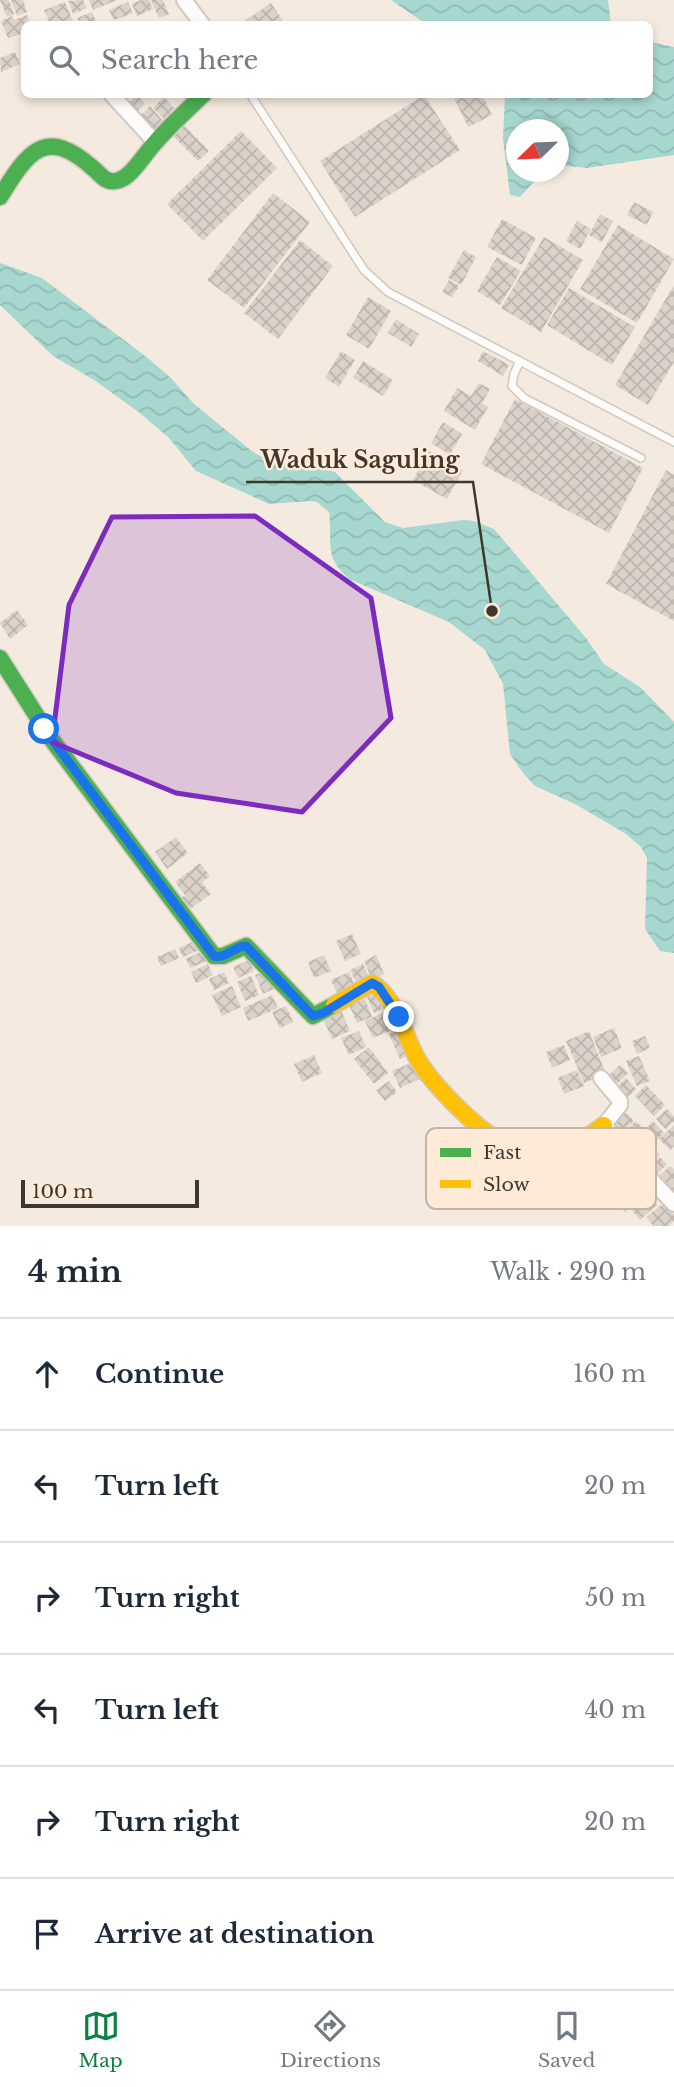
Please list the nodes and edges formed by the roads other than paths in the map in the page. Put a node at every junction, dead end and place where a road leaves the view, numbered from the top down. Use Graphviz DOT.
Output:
graph roads {
  1 [pos="184,0"];
  2 [pos="200,21"];
  3 [pos="115,98"];
  4 [pos="200,98"];
  5 [pos="253,98"];
  6 [pos="155,142"];
  7 [pos="0,197"];
  8 [pos="520,361"];
  9 [pos="674,442"];
  10 [pos="641,458"];
  11 [pos="0,658"];
  12 [pos="601,1078"];
  13 [pos="604,1125"];
  14 [pos="482,1128"];
  15 [pos="600,1128"];
  16 [pos="606,1128"];
  17 [pos="656,1185"];
  18 [pos="674,1204"];
  1 -- 2 [label="street"];
  3 -- 6 [label="street"];
  4 -- 6 [label="street"];
  5 -- 8 [label="lane"];
  6 -- 7 [label="street"];
  8 -- 9 [label="lane"];
  8 -- 10 [label="lane"];
  11 -- 14 [label="street"];
  12 -- 13 [label="street"];
  13 -- 15 [label="street"];
  13 -- 16 [label="street"];
  17 -- 18 [label="street"];
}
